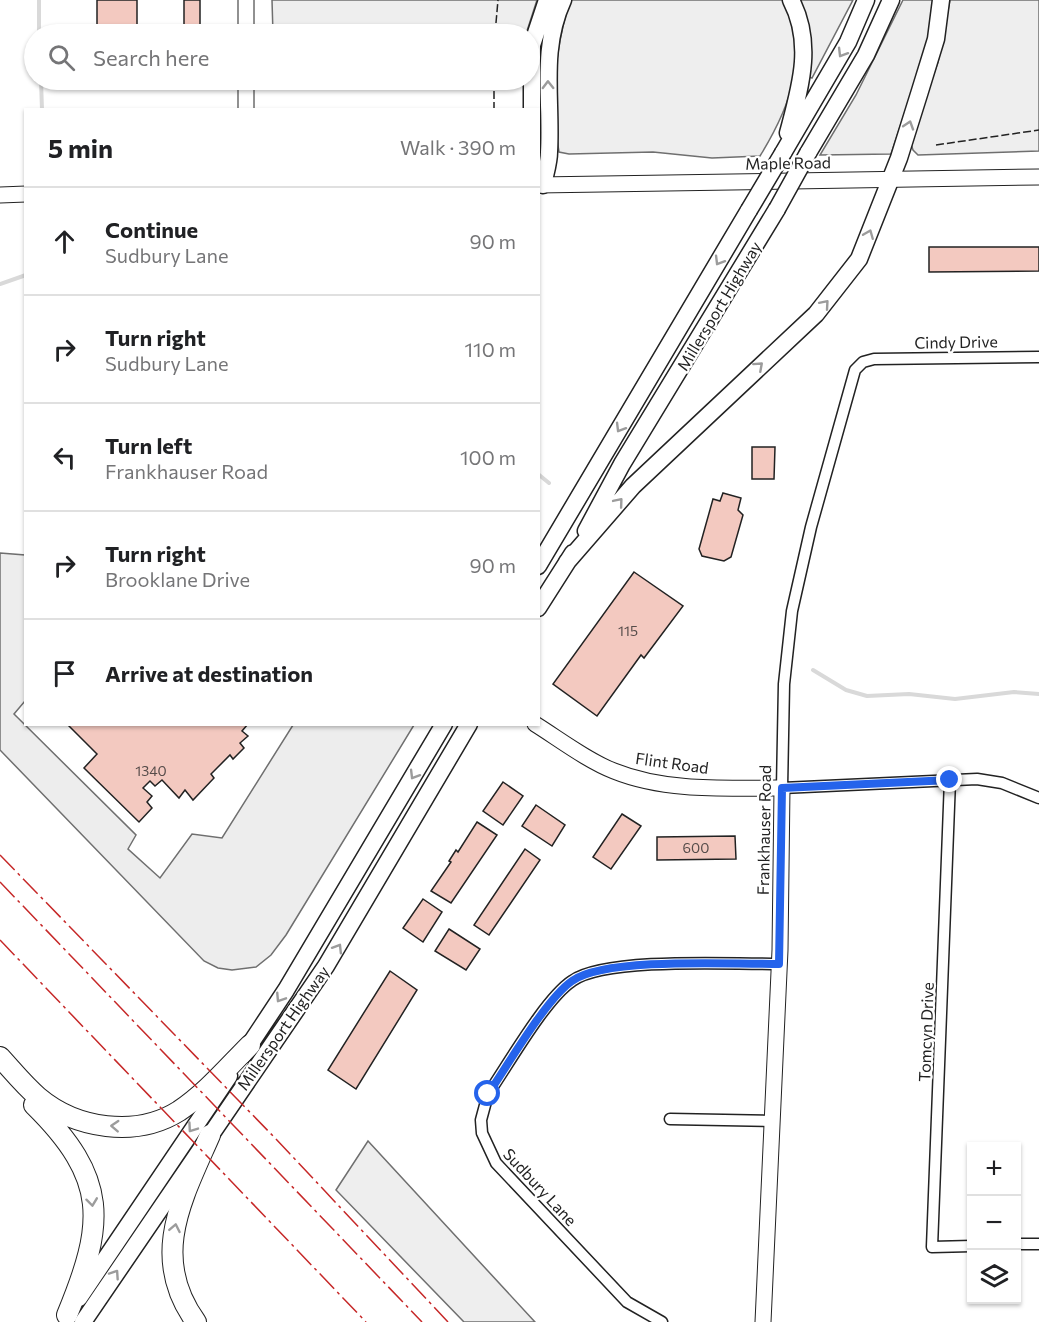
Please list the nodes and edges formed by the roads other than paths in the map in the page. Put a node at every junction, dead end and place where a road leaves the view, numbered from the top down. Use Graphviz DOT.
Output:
graph roads {
  1 [pos="246,0"];
  2 [pos="547,0"];
  3 [pos="563,0"];
  4 [pos="791,0"];
  5 [pos="866,0"];
  6 [pos="891,0"];
  7 [pos="941,0"];
  8 [pos="246,24"];
  9 [pos="539,24"];
  10 [pos="246,90"];
  11 [pos="532,90"];
  12 [pos="246,108"];
  13 [pos="532,108"];
  14 [pos="783,153"];
  15 [pos="1039,177"];
  16 [pos="540,180"];
  17 [pos="890,180"];
  18 [pos="0,195"];
  19 [pos="24,195"];
  20 [pos="1039,357"];
  21 [pos="874,359"];
  22 [pos="567,562"];
  23 [pos="540,563"];
  24 [pos="540,605"];
  25 [pos="443,726"];
  26 [pos="468,726"];
  27 [pos="538,726"];
  28 [pos="950,780"];
  29 [pos="782,788"];
  30 [pos="1039,798"];
  31 [pos="779,964"];
  32 [pos="250,1045"];
  33 [pos="0,1057"];
  34 [pos="0,1072"];
  35 [pos="670,1119"];
  36 [pos="771,1121"];
  37 [pos="210,1135"];
  38 [pos="1021,1244"];
  39 [pos="1039,1244"];
  40 [pos="967,1246"];
  41 [pos="71,1320"];
  42 [pos="196,1322"];
  43 [pos="662,1322"];
  44 [pos="763,1322"];
  1 -- 8 [label="street"];
  2 -- 9 [label="main road"];
  16 -- 3 [label="main road, one-way"];
  4 -- 14 [label="main road"];
  5 -- 14 [label="main road, Millersport Highway, one-way"];
  6 -- 22 [label="main road, Millersport Highway, bridge"];
  17 -- 7 [label="main road, one-way"];
  10 -- 12 [label="street"];
  11 -- 13 [label="main road"];
  14 -- 23 [label="main road, Millersport Highway, one-way, bridge"];
  15 -- 17 [label="street, Maple Road"];
  16 -- 17 [label="street, Maple Road"];
  22 -- 17 [label="main road, one-way"];
  18 -- 19 [label="street"];
  20 -- 21 [label="street, Cindy Drive"];
  21 -- 29 [label="street, Frankhauser Road"];
  22 -- 24 [label="main road, Millersport Highway"];
  25 -- 32 [label="main road, Millersport Highway, one-way"];
  37 -- 26 [label="main road, Millersport Highway, one-way"];
  27 -- 29 [label="street, Flint Road"];
  28 -- 29 [label="street"];
  28 -- 30 [label="street"];
  28 -- 40 [label="street, Tomcyn Drive"];
  29 -- 31 [label="street, Frankhauser Road"];
  31 -- 36 [label="street, Frankhauser Road"];
  31 -- 43 [label="street, Sudbury Lane"];
  32 -- 33 [label="highway, one-way"];
  32 -- 41 [label="main road, Millersport Highway, one-way"];
  34 -- 41 [label="highway, one-way"];
  35 -- 36 [label="street"];
  36 -- 44 [label="street, Frankhauser Road"];
  41 -- 37 [label="main road, Millersport Highway, one-way"];
  42 -- 37 [label="highway, one-way"];
  38 -- 39 [label="street"];
}
